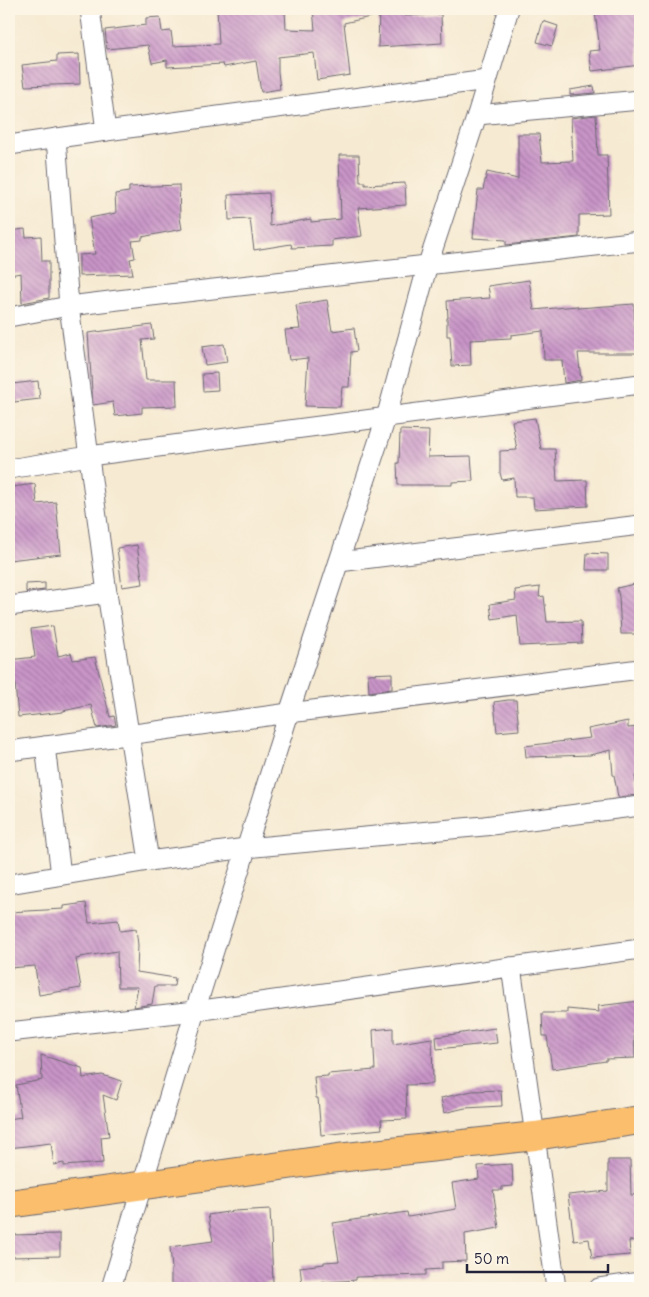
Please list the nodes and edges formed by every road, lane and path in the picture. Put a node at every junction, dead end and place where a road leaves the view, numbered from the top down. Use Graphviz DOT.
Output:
graph roads {
  1 [pos="90,9"];
  2 [pos="509,9"];
  3 [pos="487,80"];
  4 [pos="640,100"];
  5 [pos="476,115"];
  6 [pos="106,131"];
  7 [pos="56,138"];
  8 [pos="9,145"];
  9 [pos="640,241"];
  10 [pos="428,264"];
  11 [pos="69,306"];
  12 [pos="9,317"];
  13 [pos="640,384"];
  14 [pos="386,418"];
  15 [pos="89,456"];
  16 [pos="9,469"];
  17 [pos="640,525"];
  18 [pos="339,562"];
  19 [pos="107,593"];
  20 [pos="9,606"];
  21 [pos="640,669"];
  22 [pos="289,713"];
  23 [pos="129,734"];
  24 [pos="45,746"];
  25 [pos="9,751"];
  26 [pos="640,806"];
  27 [pos="246,848"];
  28 [pos="149,861"];
  29 [pos="61,875"];
  30 [pos="9,884"];
  31 [pos="640,949"];
  32 [pos="511,967"];
  33 [pos="195,1011"];
  34 [pos="9,1032"];
  35 [pos="640,1120"];
  36 [pos="536,1136"];
  37 [pos="143,1186"];
  38 [pos="9,1204"];
  39 [pos="640,1282"];
  40 [pos="111,1288"];
  41 [pos="556,1288"];
  42 [pos="599,1288"];
  1 -- 6 [label="street"];
  2 -- 3 [label="street"];
  3 -- 5 [label="street"];
  3 -- 6 [label="street"];
  4 -- 5 [label="street"];
  5 -- 10 [label="street"];
  6 -- 7 [label="street"];
  7 -- 8 [label="street"];
  7 -- 11 [label="street"];
  9 -- 10 [label="street"];
  10 -- 11 [label="street"];
  10 -- 14 [label="street"];
  11 -- 12 [label="street"];
  11 -- 15 [label="street"];
  13 -- 14 [label="street"];
  14 -- 15 [label="street"];
  14 -- 18 [label="street"];
  15 -- 16 [label="street"];
  15 -- 19 [label="street"];
  17 -- 18 [label="street"];
  18 -- 22 [label="street"];
  19 -- 20 [label="street"];
  19 -- 23 [label="street"];
  21 -- 22 [label="street"];
  22 -- 23 [label="street"];
  22 -- 27 [label="street"];
  23 -- 24 [label="street"];
  23 -- 28 [label="street"];
  24 -- 25 [label="street"];
  24 -- 29 [label="street"];
  26 -- 27 [label="street"];
  27 -- 28 [label="street"];
  27 -- 33 [label="street"];
  28 -- 29 [label="street"];
  29 -- 30 [label="street"];
  31 -- 32 [label="street"];
  32 -- 33 [label="street"];
  32 -- 36 [label="street"];
  33 -- 34 [label="street"];
  33 -- 37 [label="street"];
  35 -- 36 [label="main road"];
  36 -- 37 [label="main road"];
  36 -- 41 [label="street"];
  37 -- 38 [label="main road"];
  37 -- 40 [label="street"];
  39 -- 42 [label="street"];
}
